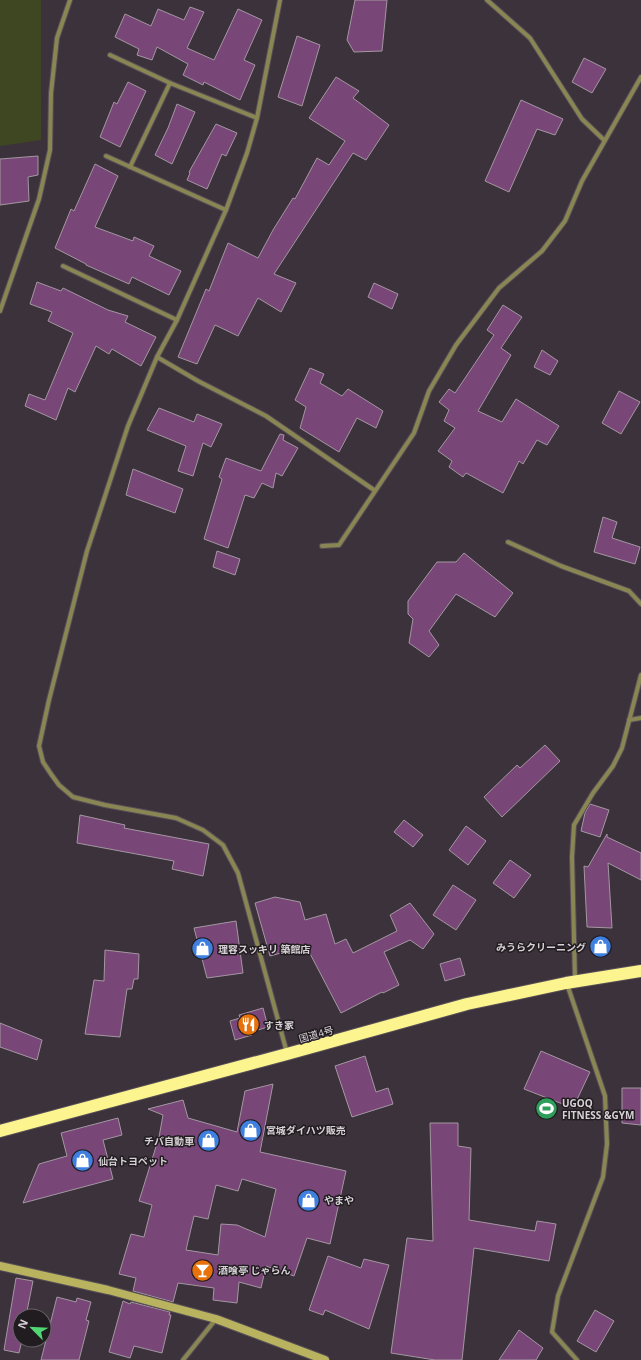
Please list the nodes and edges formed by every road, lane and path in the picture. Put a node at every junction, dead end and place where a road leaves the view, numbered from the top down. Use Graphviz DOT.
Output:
graph roads {
  1 [pos="70,0"];
  2 [pos="280,0"];
  3 [pos="487,0"];
  4 [pos="110,55"];
  5 [pos="641,77"];
  6 [pos="170,83"];
  7 [pos="257,118"];
  8 [pos="604,140"];
  9 [pos="106,156"];
  10 [pos="130,167"];
  11 [pos="226,210"];
  12 [pos="63,266"];
  13 [pos="0,311"];
  14 [pos="177,320"];
  15 [pos="157,357"];
  16 [pos="374,490"];
  17 [pos="508,542"];
  18 [pos="322,546"];
  19 [pos="641,604"];
  20 [pos="641,674"];
  21 [pos="641,718"];
  22 [pos="629,720"];
  23 [pos="641,971"];
  24 [pos="571,982"];
  25 [pos="287,1054"];
  26 [pos="0,1131"];
  27 [pos="0,1266"];
  28 [pos="216,1319"];
  29 [pos="183,1360"];
  30 [pos="325,1360"];
  31 [pos="577,1360"];
  1 -- 13 [label="street"];
  2 -- 7 [label="street"];
  3 -- 8 [label="street"];
  4 -- 6 [label="street"];
  5 -- 8 [label="street"];
  6 -- 7 [label="street"];
  6 -- 10 [label="street"];
  7 -- 11 [label="street"];
  8 -- 16 [label="street"];
  9 -- 10 [label="street"];
  10 -- 11 [label="street"];
  11 -- 14 [label="street"];
  12 -- 14 [label="street"];
  14 -- 15 [label="street"];
  15 -- 16 [label="street"];
  15 -- 25 [label="street"];
  16 -- 18 [label="street"];
  17 -- 19 [label="street"];
  20 -- 22 [label="street"];
  21 -- 22 [label="street"];
  22 -- 24 [label="street"];
  23 -- 24 [label="highway, 国道4号"];
  24 -- 25 [label="highway, 国道4号"];
  24 -- 31 [label="street"];
  25 -- 26 [label="highway, 国道4号"];
  27 -- 28 [label="street"];
  28 -- 29 [label="street"];
  28 -- 30 [label="street"];
}
